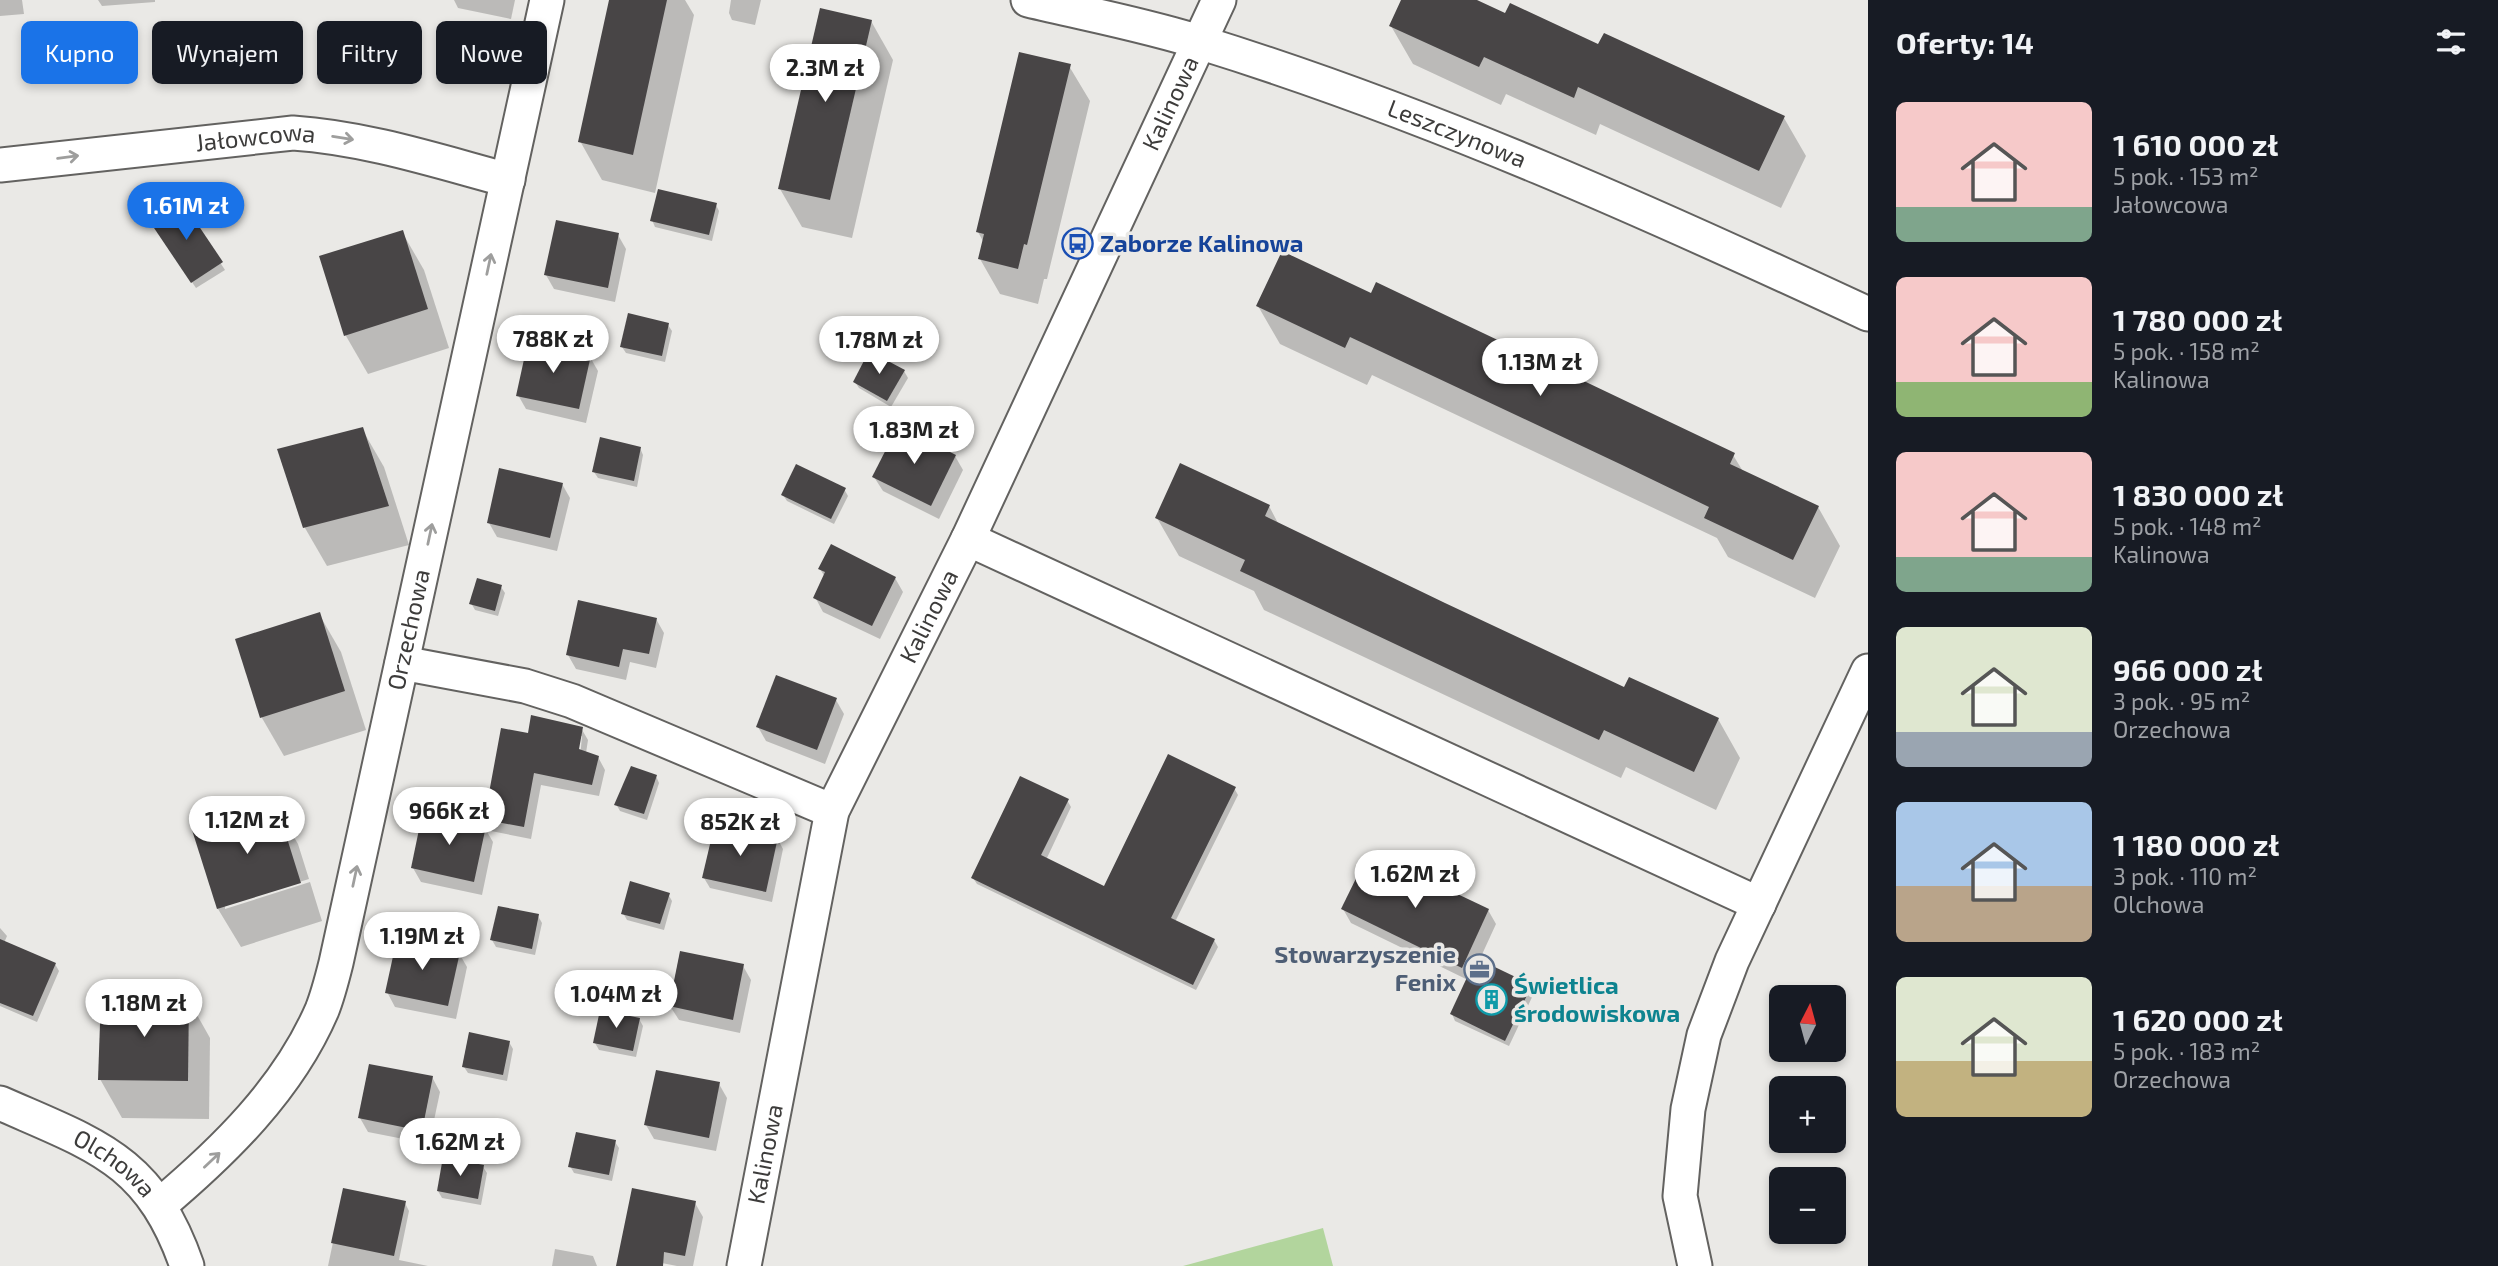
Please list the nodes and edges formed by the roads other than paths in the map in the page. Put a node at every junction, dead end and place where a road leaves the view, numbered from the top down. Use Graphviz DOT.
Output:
graph roads {
  1 [pos="547,0"];
  2 [pos="1028,0"];
  3 [pos="1219,0"];
  4 [pos="1201,42"];
  5 [pos="0,165"];
  6 [pos="508,180"];
  7 [pos="1868,314"];
  8 [pos="968,539"];
  9 [pos="402,663"];
  10 [pos="1868,671"];
  11 [pos="832,811"];
  12 [pos="1759,904"];
  13 [pos="0,1103"];
  14 [pos="160,1205"];
  15 [pos="187,1266"];
  16 [pos="744,1266"];
  17 [pos="1695,1266"];
  1 -- 6 [label="street, Orzechowa"];
  2 -- 4 [label="street, Leszczynowa"];
  3 -- 4 [label="street, Kalinowa"];
  4 -- 7 [label="street, Leszczynowa"];
  4 -- 8 [label="street, Kalinowa"];
  5 -- 6 [label="street, Jałowcowa, one-way"];
  9 -- 6 [label="street, Orzechowa, one-way"];
  8 -- 11 [label="street, Kalinowa"];
  8 -- 12 [label="street"];
  9 -- 11 [label="street"];
  14 -- 9 [label="street, Orzechowa, one-way"];
  10 -- 12 [label="street"];
  11 -- 16 [label="street, Kalinowa"];
  12 -- 17 [label="street"];
  13 -- 14 [label="street, Olchowa"];
  14 -- 15 [label="street, Olchowa"];
}
